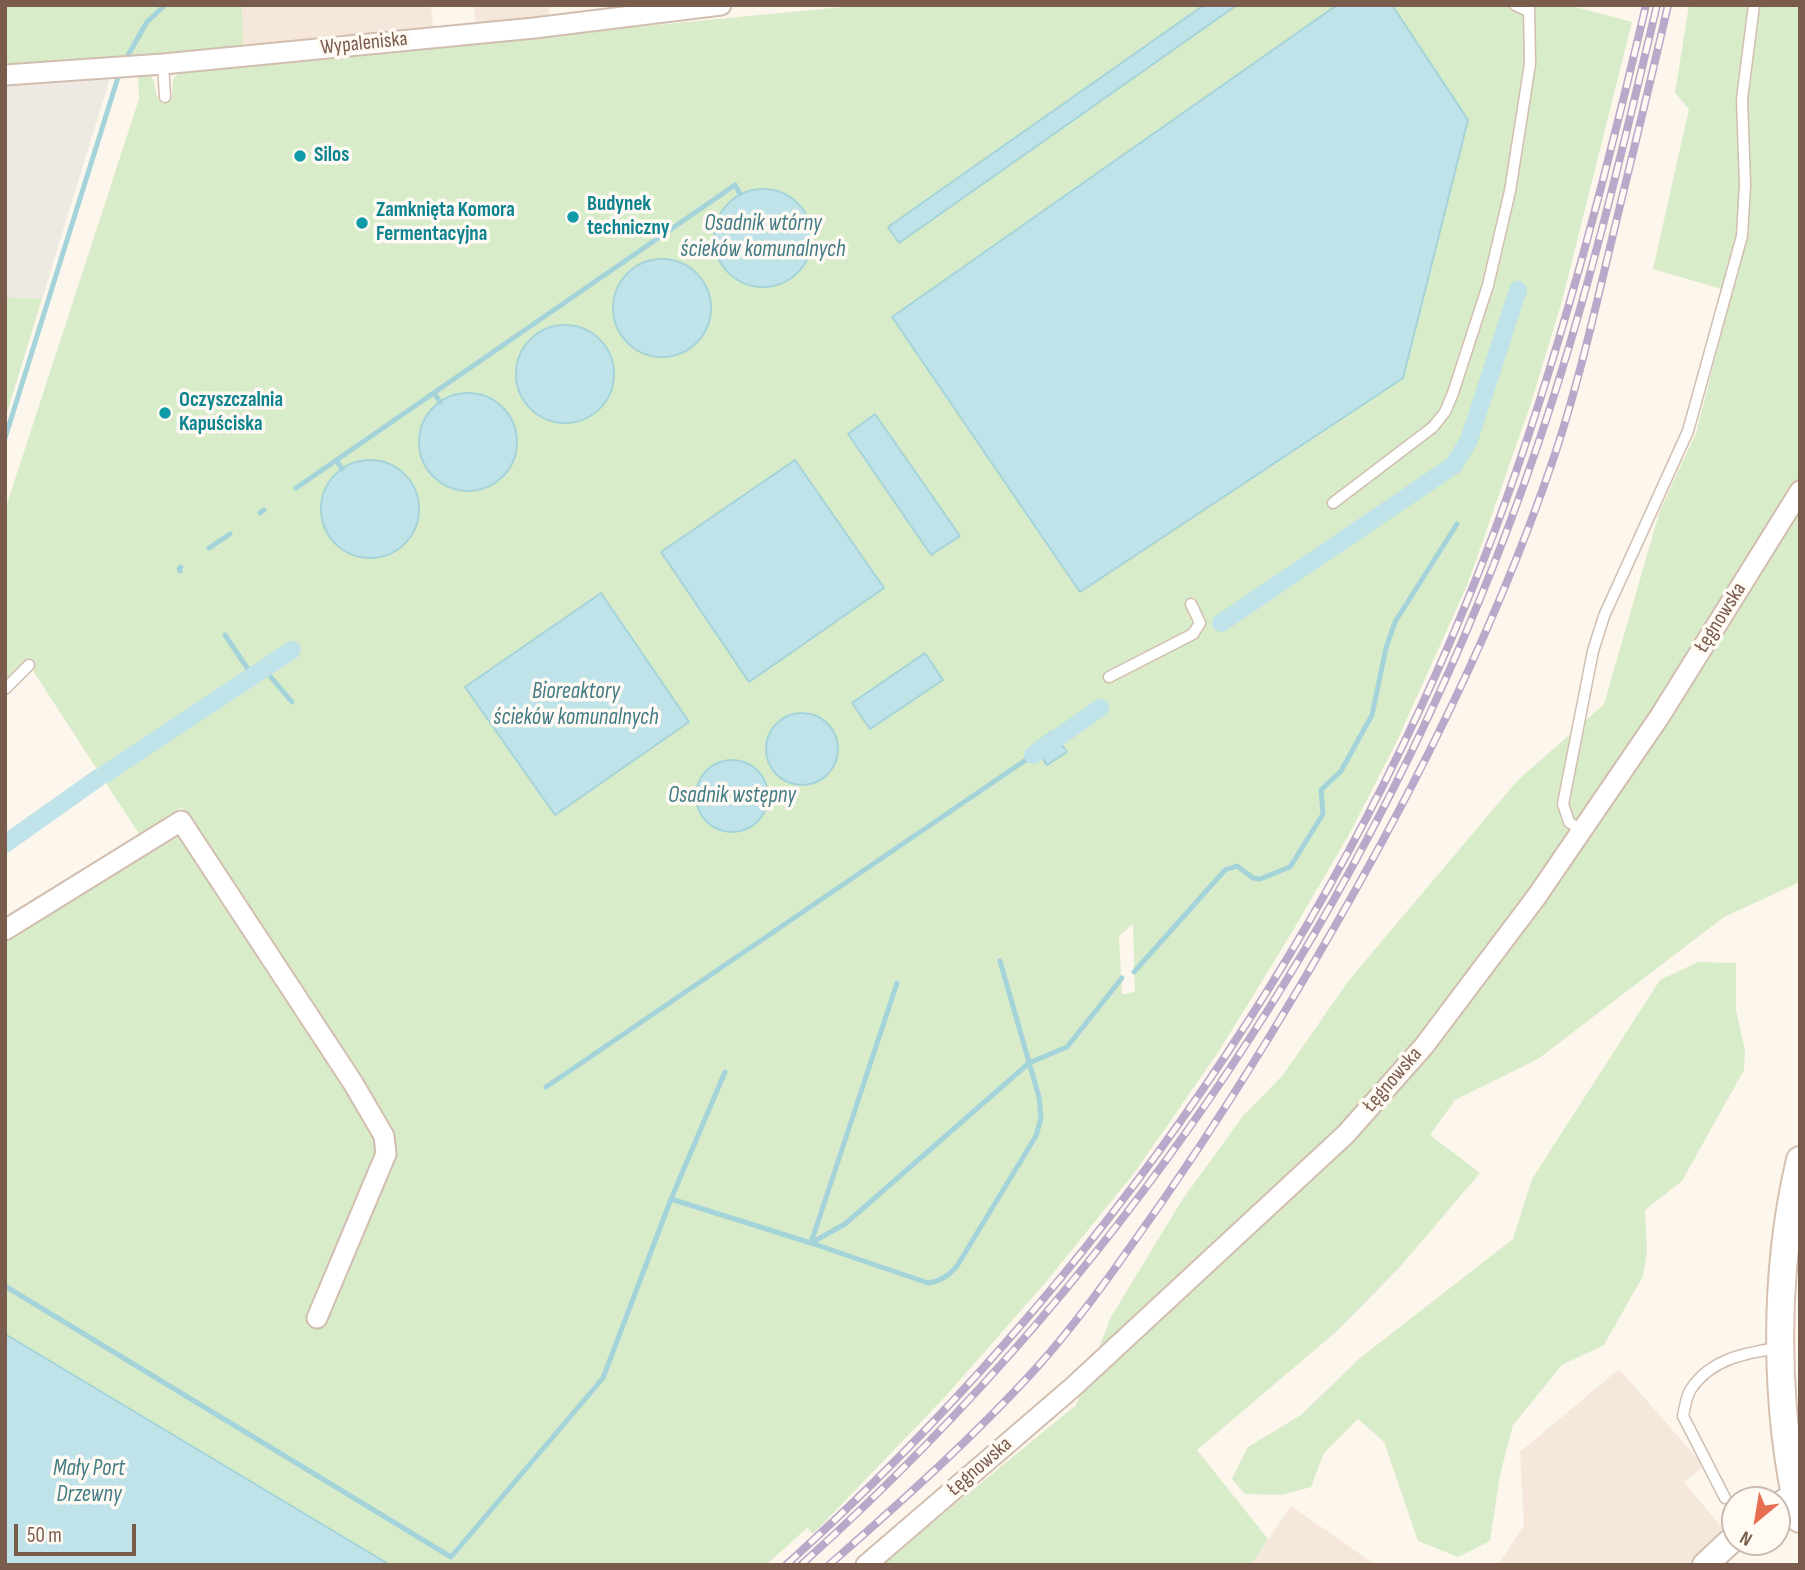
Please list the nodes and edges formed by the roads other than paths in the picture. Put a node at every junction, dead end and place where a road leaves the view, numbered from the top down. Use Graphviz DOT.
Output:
graph roads {
  1 [pos="721,5"];
  2 [pos="1516,5"];
  3 [pos="1754,5"];
  4 [pos="1529,8"];
  5 [pos="642,10"];
  6 [pos="163,64"];
  7 [pos="5,75"];
  8 [pos="165,97"];
  9 [pos="1800,491"];
  10 [pos="1333,503"];
  11 [pos="1191,604"];
  12 [pos="29,665"];
  13 [pos="1110,677"];
  14 [pos="5,690"];
  15 [pos="1582,831"];
  16 [pos="5,930"];
  17 [pos="1800,1160"];
  18 [pos="317,1318"];
  19 [pos="1779,1348"];
  20 [pos="1721,1490"];
  21 [pos="1793,1504"];
  22 [pos="1721,1550"];
  23 [pos="866,1565"];
  24 [pos="1705,1565"];
  1 -- 5 [label="street, Wypaleniska"];
  2 -- 4 [label="lane"];
  3 -- 15 [label="lane"];
  4 -- 10 [label="lane"];
  5 -- 6 [label="street, Wypaleniska"];
  6 -- 7 [label="street, Wypaleniska"];
  6 -- 8 [label="lane"];
  9 -- 15 [label="street, Łęgnowska"];
  11 -- 13 [label="lane"];
  12 -- 14 [label="lane"];
  15 -- 23 [label="street, Łęgnowska"];
  16 -- 18 [label="street"];
  17 -- 19 [label="main road"];
  19 -- 20 [label="lane"];
  19 -- 21 [label="main road"];
  22 -- 24 [label="street"];
}
